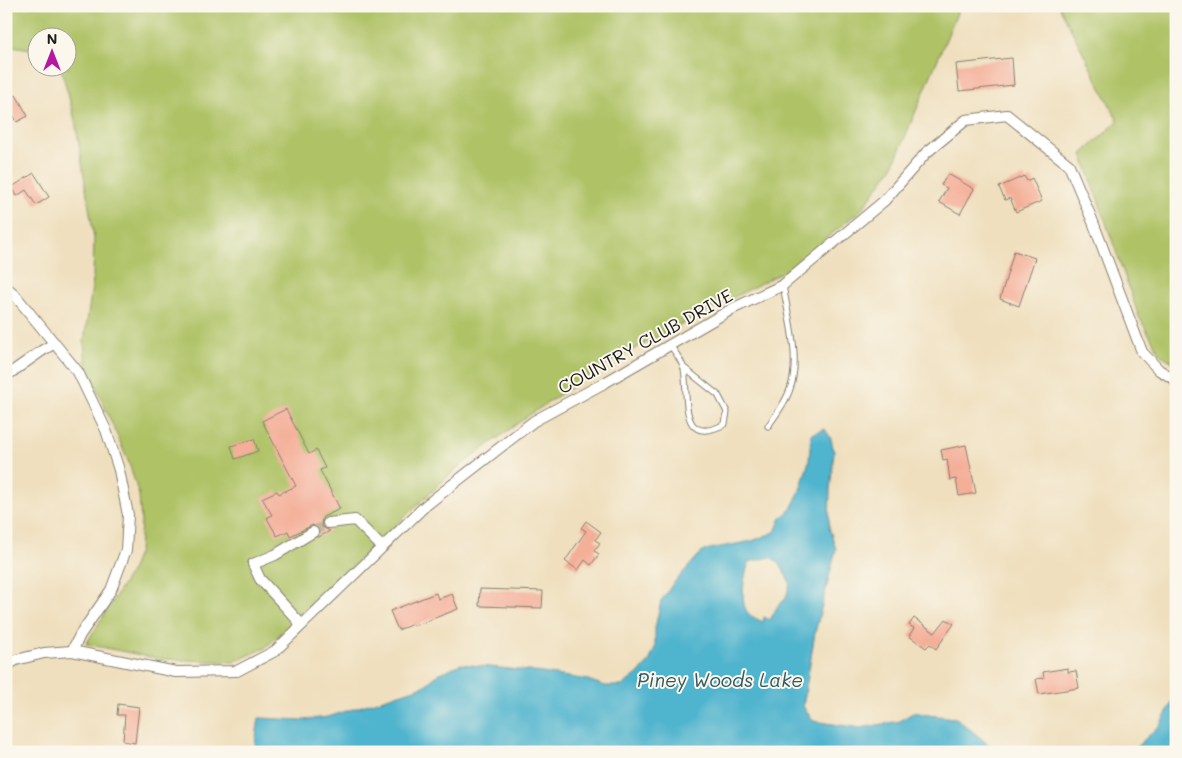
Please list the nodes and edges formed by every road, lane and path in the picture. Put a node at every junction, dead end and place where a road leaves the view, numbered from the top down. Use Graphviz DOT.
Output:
graph roads {
  1 [pos="783,285"];
  2 [pos="6,287"];
  3 [pos="56,343"];
  4 [pos="670,345"];
  5 [pos="684,367"];
  6 [pos="6,376"];
  7 [pos="1176,380"];
  8 [pos="768,426"];
  9 [pos="328,523"];
  10 [pos="313,532"];
  11 [pos="382,547"];
  12 [pos="302,625"];
  13 [pos="72,651"];
  14 [pos="6,666"];
  1 -- 4 [label="street, COUNTRY CLUB DRIVE"];
  1 -- 7 [label="street, COUNTRY CLUB DRIVE"];
  1 -- 8 [label="lane"];
  2 -- 3 [label="street"];
  3 -- 6 [label="street"];
  3 -- 13 [label="street"];
  4 -- 5 [label="lane"];
  4 -- 11 [label="street, COUNTRY CLUB DRIVE"];
  5 -- 5 [label="lane"];
  9 -- 11 [label="street"];
  10 -- 12 [label="street"];
  11 -- 12 [label="street, COUNTRY CLUB DRIVE"];
  12 -- 13 [label="street, COUNTRY CLUB DRIVE"];
  13 -- 14 [label="street, COUNTRY CLUB DRIVE"];
}
